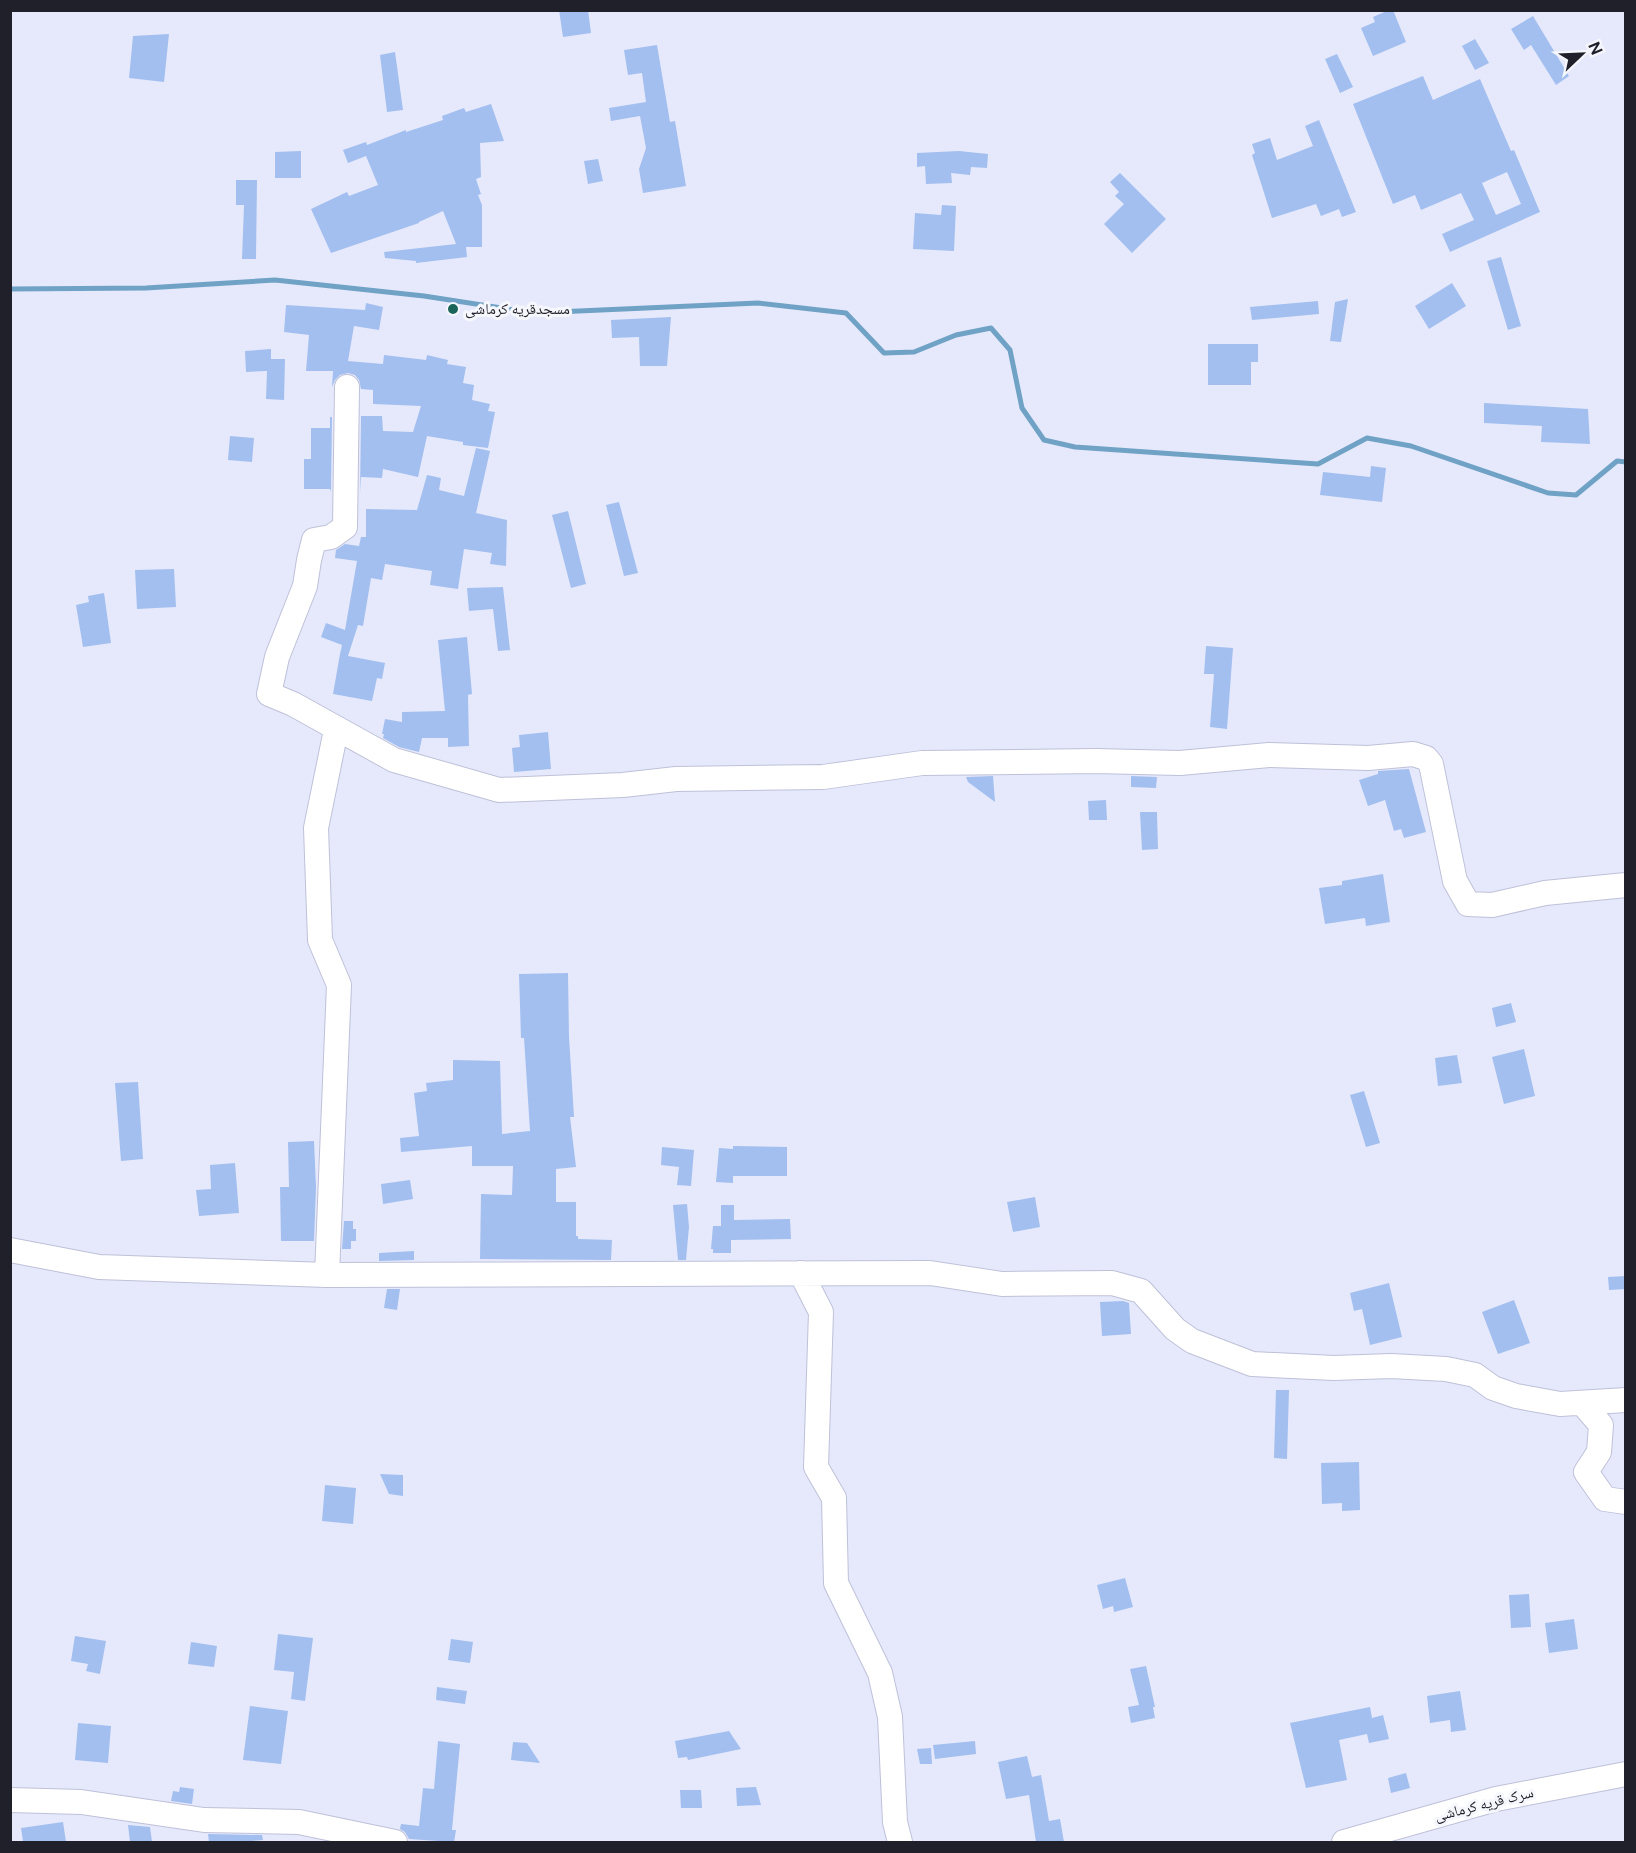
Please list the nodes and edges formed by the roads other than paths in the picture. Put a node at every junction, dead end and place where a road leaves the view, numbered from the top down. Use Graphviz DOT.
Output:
graph roads {
  1 [pos="347,387"];
  2 [pos="336,729"];
  3 [pos="1626,885"];
  4 [pos="10,1250"];
  5 [pos="801,1273"];
  6 [pos="327,1275"];
  7 [pos="1626,1400"];
  8 [pos="1582,1402"];
  9 [pos="1626,1502"];
  10 [pos="1626,1774"];
  11 [pos="10,1800"];
  12 [pos="396,1842"];
  13 [pos="900,1842"];
  14 [pos="1344,1842"];
  1 -- 2 [label="street"];
  2 -- 3 [label="street"];
  2 -- 6 [label="street"];
  4 -- 6 [label="street"];
  5 -- 6 [label="street"];
  5 -- 8 [label="street"];
  5 -- 13 [label="street"];
  7 -- 8 [label="street"];
  8 -- 9 [label="street"];
  10 -- 14 [label="street, سرک قریه کرماشی"];
  11 -- 12 [label="street"];
}
